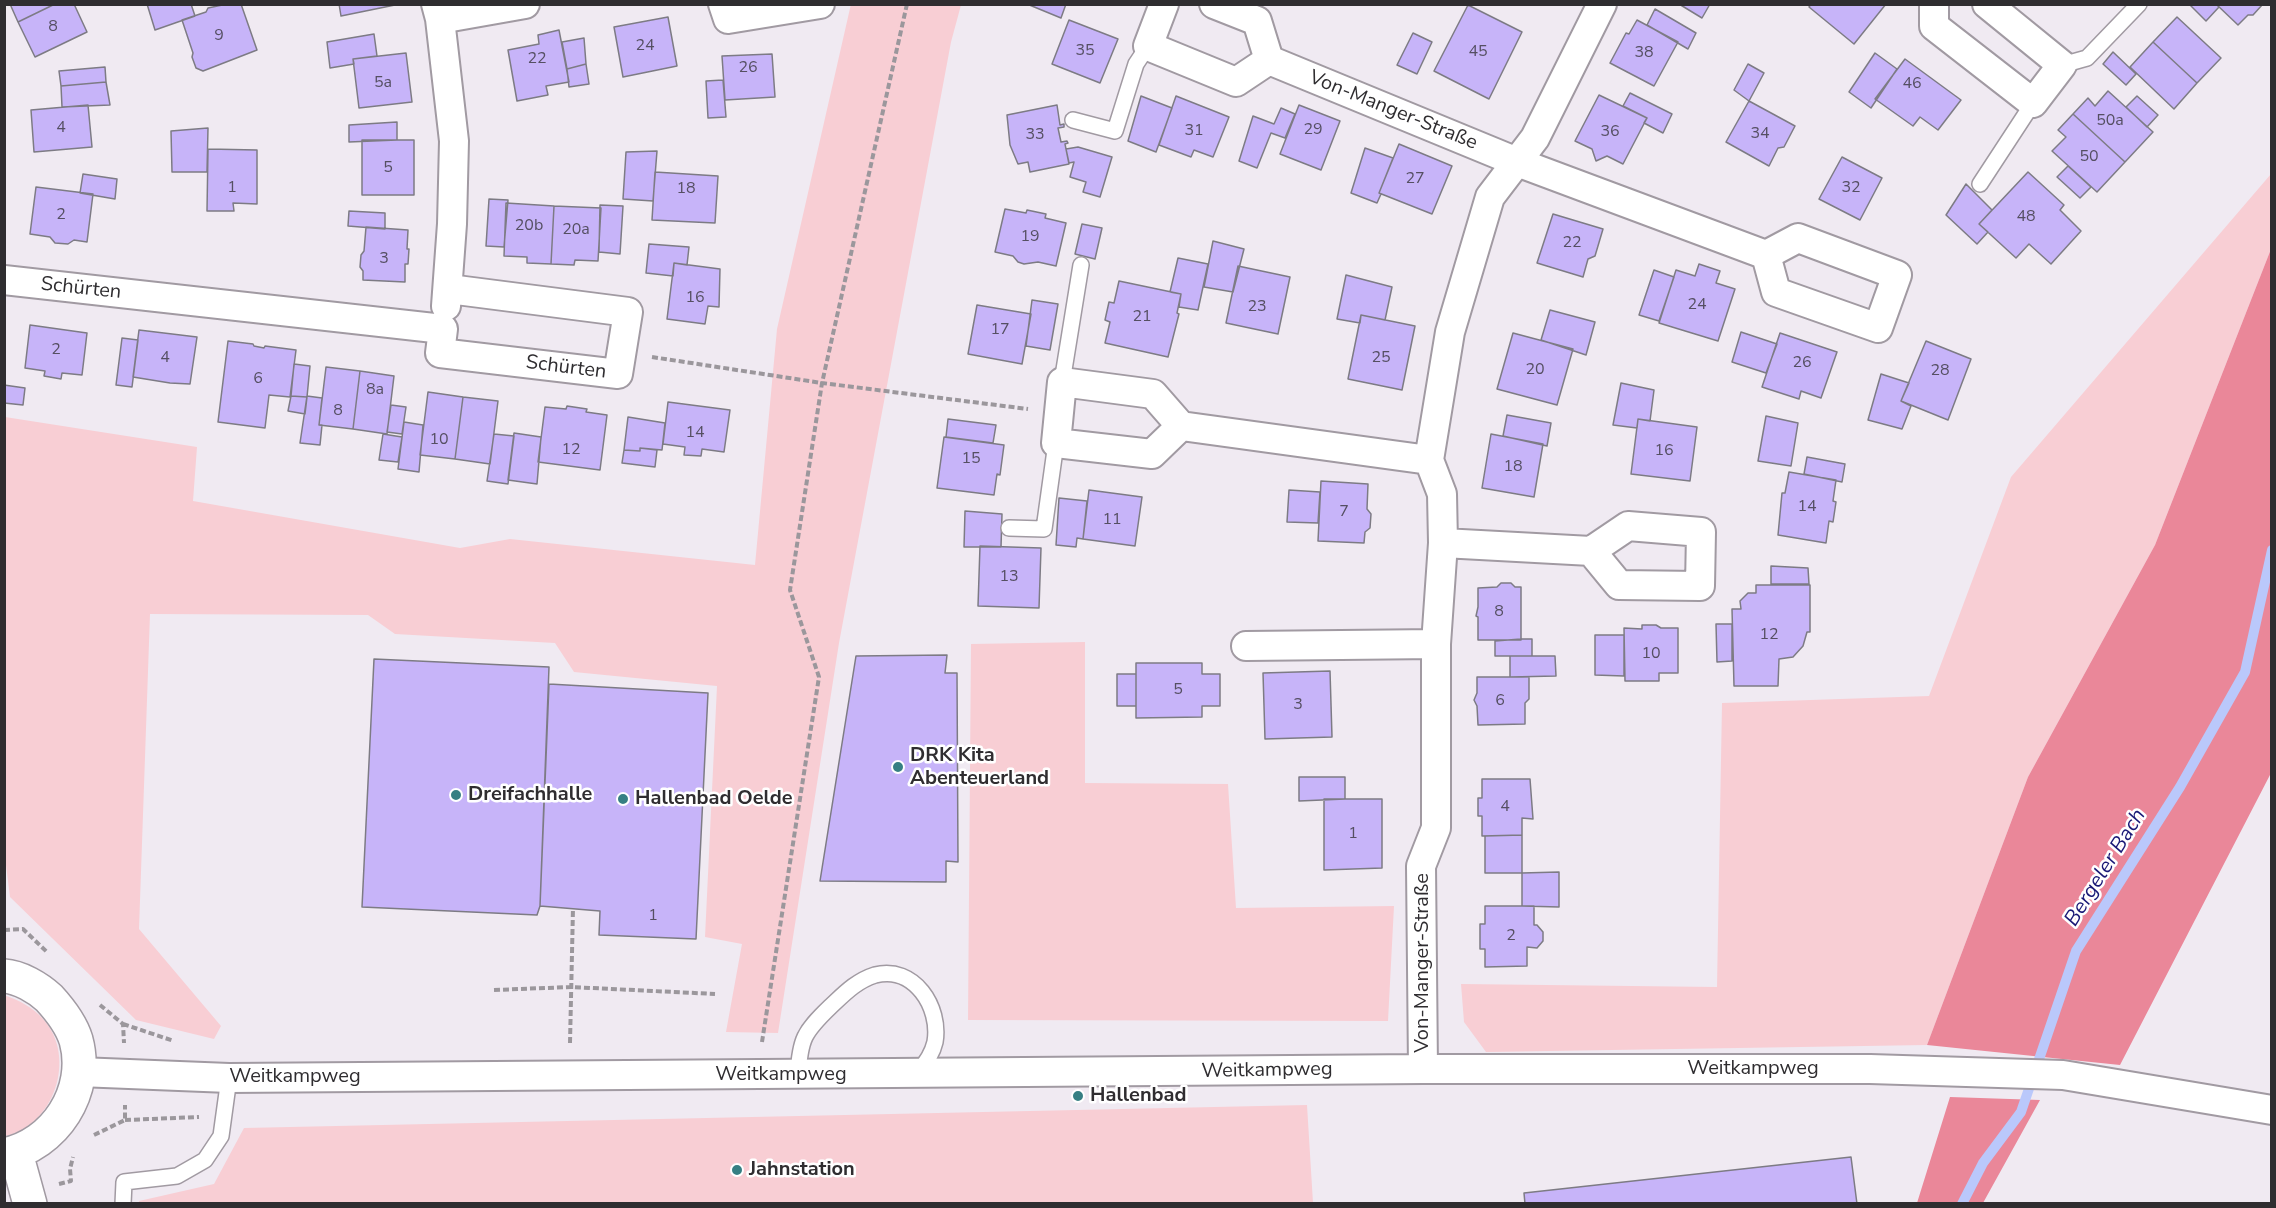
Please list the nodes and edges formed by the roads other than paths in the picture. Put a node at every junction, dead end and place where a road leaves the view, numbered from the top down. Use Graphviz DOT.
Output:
graph roads {
  1 [pos="525,4"];
  2 [pos="723,4"];
  3 [pos="820,4"];
  4 [pos="1164,4"];
  5 [pos="1214,4"];
  6 [pos="1602,4"];
  7 [pos="1934,4"];
  8 [pos="1987,4"];
  9 [pos="2139,4"];
  10 [pos="438,12"];
  11 [pos="1148,46"];
  12 [pos="1269,60"];
  13 [pos="2062,65"];
  14 [pos="2032,104"];
  15 [pos="1073,120"];
  16 [pos="1517,162"];
  17 [pos="1980,184"];
  18 [pos="1766,255"];
  19 [pos="1081,265"];
  20 [pos="4,280"];
  21 [pos="449,289"];
  22 [pos="443,328"];
  23 [pos="1062,382"];
  24 [pos="1181,426"];
  25 [pos="1056,443"];
  26 [pos="1428,460"];
  27 [pos="1009,528"];
  28 [pos="1443,543"];
  29 [pos="1591,551"];
  30 [pos="1436,644"];
  31 [pos="1246,646"];
  32 [pos="4,976"];
  33 [pos="1424,1069"];
  34 [pos="79,1072"];
  35 [pos="917,1074"];
  36 [pos="798,1075"];
  37 [pos="229,1078"];
  38 [pos="2271,1110"];
  39 [pos="10,1154"];
  40 [pos="30,1203"];
  41 [pos="123,1203"];
  1 -- 10 [label="street, Schürten"];
  2 -- 3 [label="street"];
  4 -- 11 [label="street"];
  5 -- 12 [label="street"];
  6 -- 16 [label="street"];
  7 -- 14 [label="street"];
  8 -- 13 [label="street"];
  9 -- 13 [label="lane"];
  10 -- 21 [label="street, Schürten"];
  11 -- 12 [label="street"];
  11 -- 15 [label="lane"];
  12 -- 16 [label="street, Von-Manger-Straße"];
  13 -- 14 [label="street"];
  14 -- 17 [label="lane"];
  16 -- 18 [label="street, Von-Manger-Straße"];
  16 -- 26 [label="street"];
  19 -- 23 [label="lane"];
  20 -- 22 [label="street, Schürten"];
  21 -- 22 [label="street, Schürten"];
  21 -- 22 [label="street, Schürten"];
  23 -- 24 [label="street"];
  23 -- 25 [label="street"];
  24 -- 25 [label="street"];
  24 -- 26 [label="street"];
  25 -- 27 [label="lane"];
  26 -- 28 [label="street, Von-Manger-Straße"];
  28 -- 29 [label="street"];
  28 -- 30 [label="street, Von-Manger-Straße"];
  30 -- 31 [label="street"];
  30 -- 33 [label="street, Von-Manger-Straße"];
  32 -- 34 [label="street"];
  33 -- 35 [label="street, Weitkampweg"];
  33 -- 38 [label="street, Weitkampweg"];
  34 -- 37 [label="street, Weitkampweg"];
  34 -- 39 [label="street"];
  35 -- 36 [label="street, Weitkampweg"];
  35 -- 36 [label="lane"];
  36 -- 37 [label="street, Weitkampweg"];
  37 -- 41 [label="lane"];
  39 -- 40 [label="street"];
}
